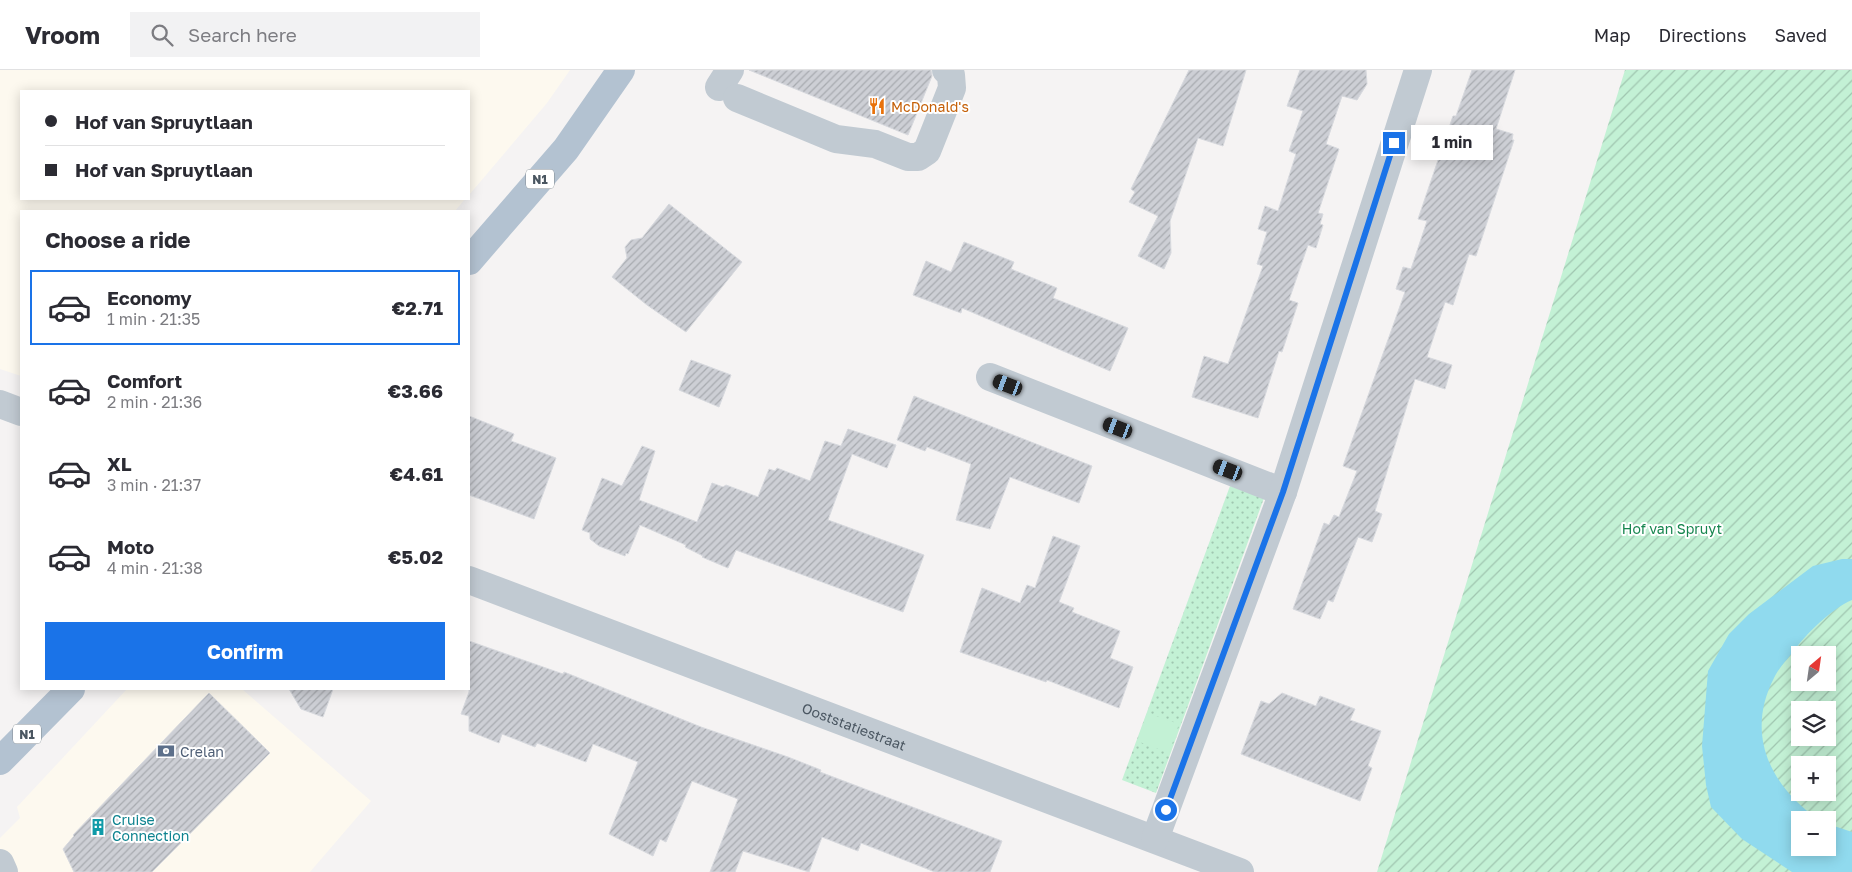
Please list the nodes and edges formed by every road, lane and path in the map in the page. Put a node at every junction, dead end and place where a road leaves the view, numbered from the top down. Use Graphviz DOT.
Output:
graph roads {
  1 [pos="621,70"];
  2 [pos="946,70"];
  3 [pos="1418,70"];
  4 [pos="729,85"];
  5 [pos="470,260"];
  6 [pos="990,378"];
  7 [pos="0,404"];
  8 [pos="20,412"];
  9 [pos="1283,492"];
  10 [pos="470,580"];
  11 [pos="70,690"];
  12 [pos="0,761"];
  13 [pos="1155,839"];
  14 [pos="0,863"];
  15 [pos="4,872"];
  16 [pos="1240,872"];
  1 -- 5 [label="main road, N1"];
  2 -- 4 [label="street"];
  3 -- 9 [label="street"];
  6 -- 9 [label="street"];
  7 -- 8 [label="street"];
  9 -- 13 [label="street"];
  10 -- 13 [label="street, Ooststatiestraat"];
  11 -- 12 [label="main road, N1"];
  13 -- 16 [label="street, Ooststatiestraat"];
  14 -- 15 [label="street"];
}
